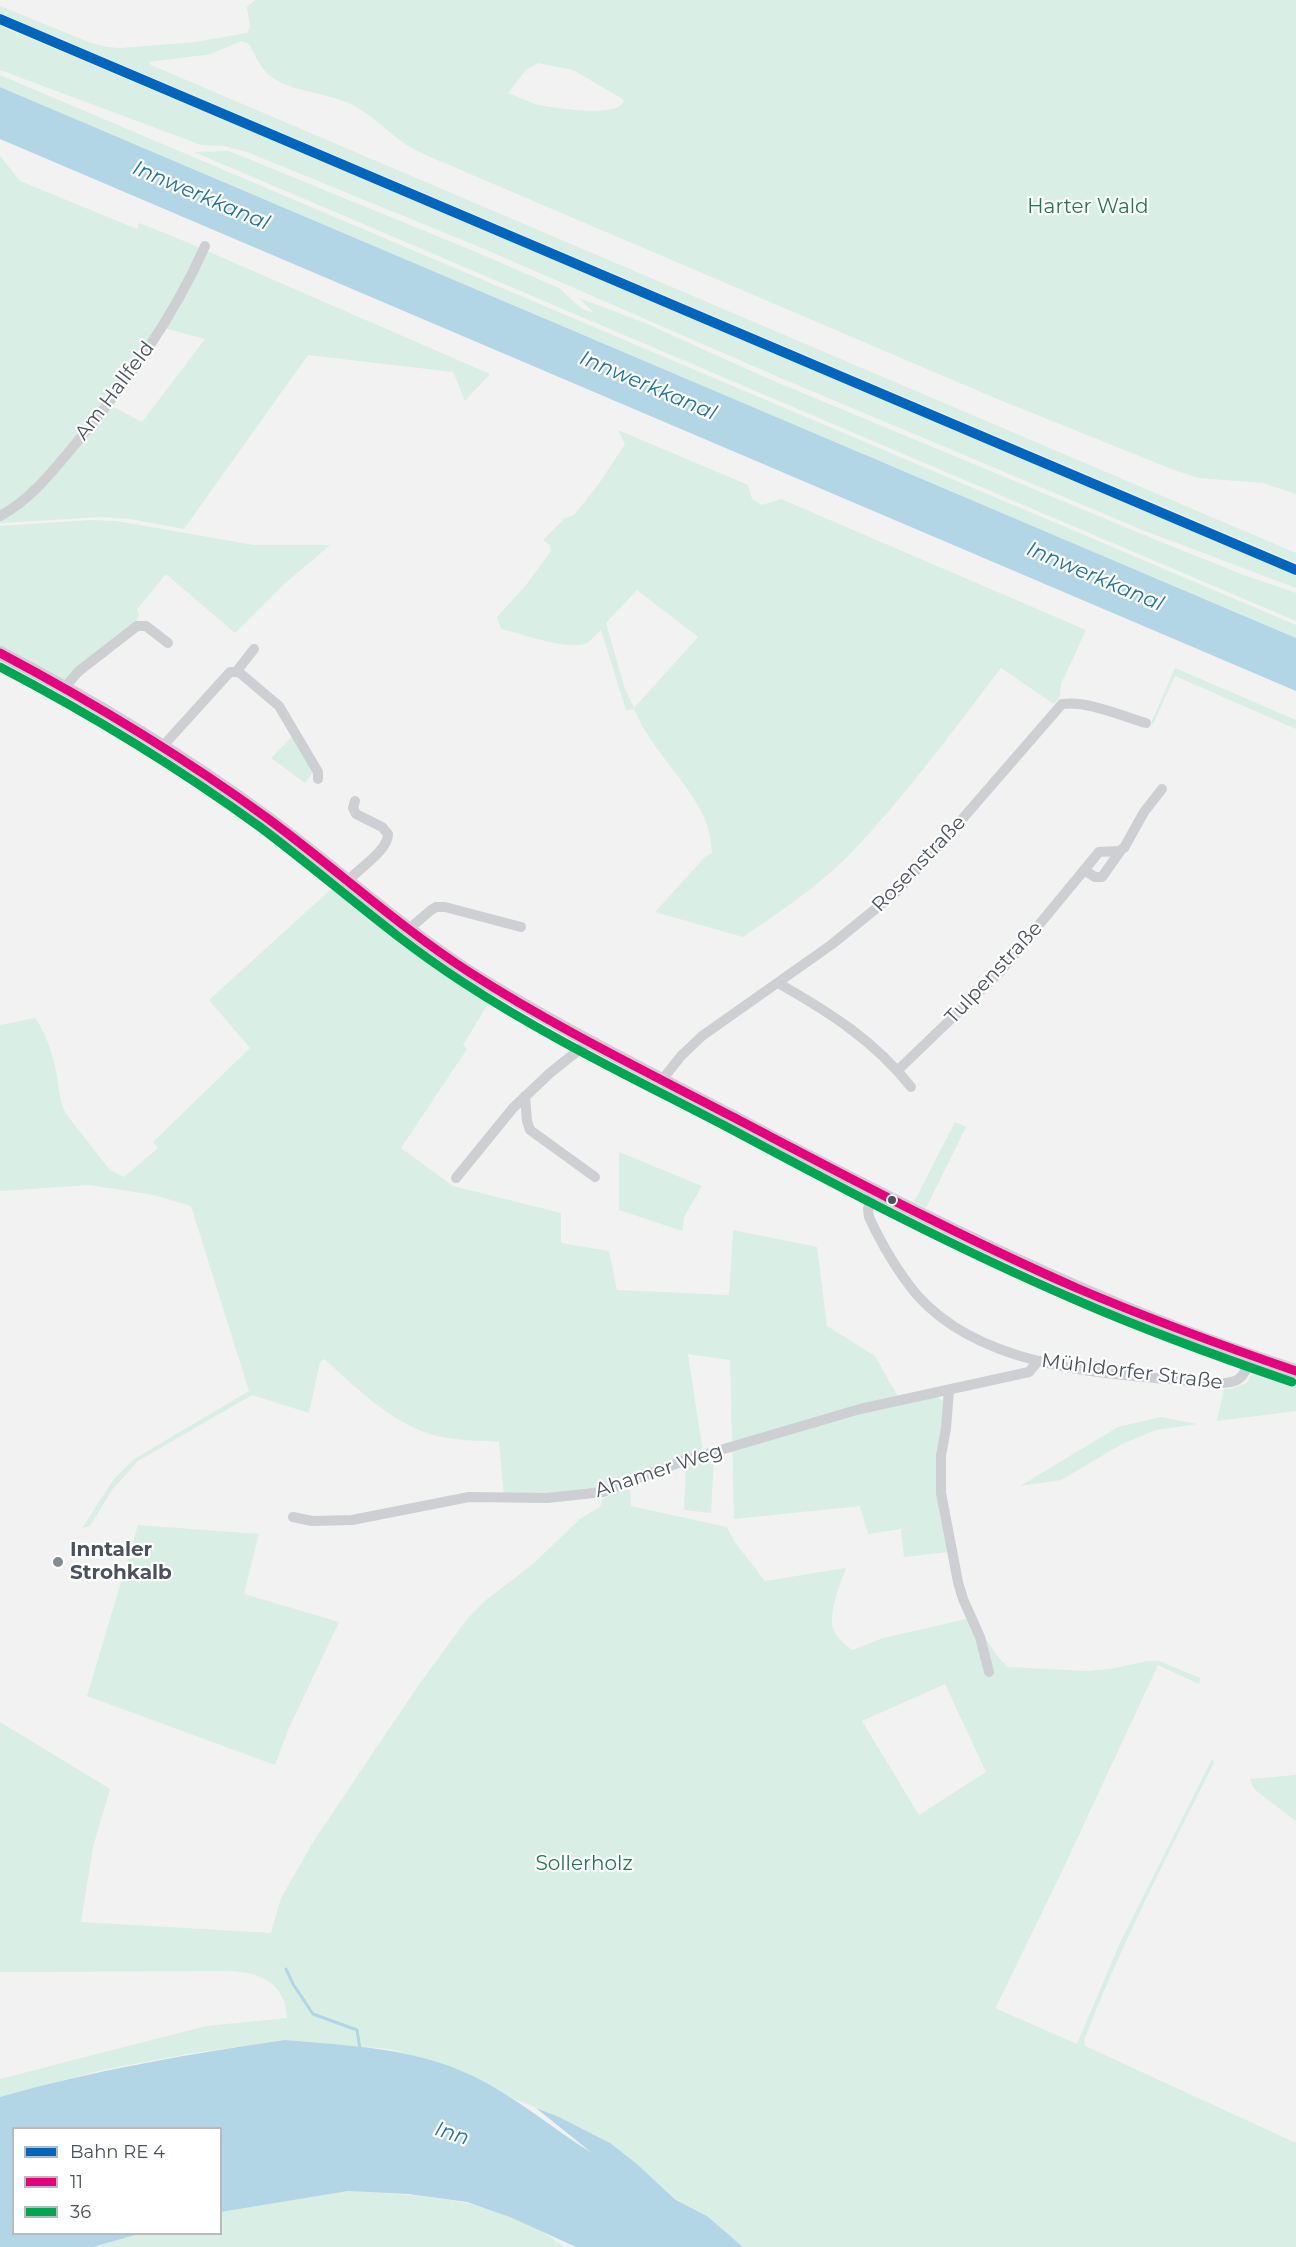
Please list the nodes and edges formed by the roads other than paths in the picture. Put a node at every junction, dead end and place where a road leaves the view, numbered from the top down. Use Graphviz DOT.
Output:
graph roads {
  1 [pos="205,246"];
  2 [pos="0,516"];
  3 [pos="168,643"];
  4 [pos="254,649"];
  5 [pos="0,653"];
  6 [pos="236,672"];
  7 [pos="64,688"];
  8 [pos="1146,723"];
  9 [pos="162,747"];
  10 [pos="318,779"];
  11 [pos="1162,789"];
  12 [pos="355,801"];
  13 [pos="1121,850"];
  14 [pos="1084,870"];
  15 [pos="348,881"];
  16 [pos="521,927"];
  17 [pos="409,929"];
  18 [pos="778,983"];
  19 [pos="590,1041"];
  20 [pos="898,1070"];
  21 [pos="662,1080"];
  22 [pos="911,1087"];
  23 [pos="525,1096"];
  24 [pos="595,1177"];
  25 [pos="456,1178"];
  26 [pos="873,1191"];
  27 [pos="1252,1357"];
  28 [pos="1038,1361"];
  29 [pos="1296,1371"];
  30 [pos="949,1390"];
  31 [pos="293,1517"];
  32 [pos="989,1672"];
  1 -- 2 [label="street, Am Hallfeld"];
  3 -- 7 [label="street"];
  4 -- 6 [label="street"];
  5 -- 7 [label="street, Mühldorfer Straße"];
  6 -- 9 [label="street"];
  6 -- 10 [label="street"];
  7 -- 9 [label="street, Mühldorfer Straße"];
  8 -- 18 [label="street, Rosenstraße"];
  9 -- 15 [label="street, Mühldorfer Straße"];
  11 -- 13 [label="street"];
  12 -- 15 [label="street"];
  13 -- 14 [label="street, Tulpenstraße"];
  13 -- 14 [label="street"];
  14 -- 20 [label="street, Tulpenstraße"];
  15 -- 17 [label="street, Mühldorfer Straße"];
  16 -- 17 [label="street"];
  17 -- 19 [label="street, Mühldorfer Straße"];
  18 -- 20 [label="street"];
  18 -- 21 [label="street, Rosenstraße"];
  19 -- 21 [label="street, Mühldorfer Straße"];
  19 -- 23 [label="street"];
  20 -- 22 [label="street"];
  21 -- 26 [label="street, Mühldorfer Straße"];
  23 -- 24 [label="street"];
  23 -- 25 [label="street"];
  26 -- 27 [label="street, Mühldorfer Straße"];
  26 -- 28 [label="street, Mühldorfer Straße"];
  27 -- 28 [label="street, Mühldorfer Straße"];
  27 -- 29 [label="street, Mühldorfer Straße"];
  28 -- 30 [label="street, Ahamer Weg"];
  30 -- 31 [label="street, Ahamer Weg"];
  30 -- 32 [label="street"];
}
